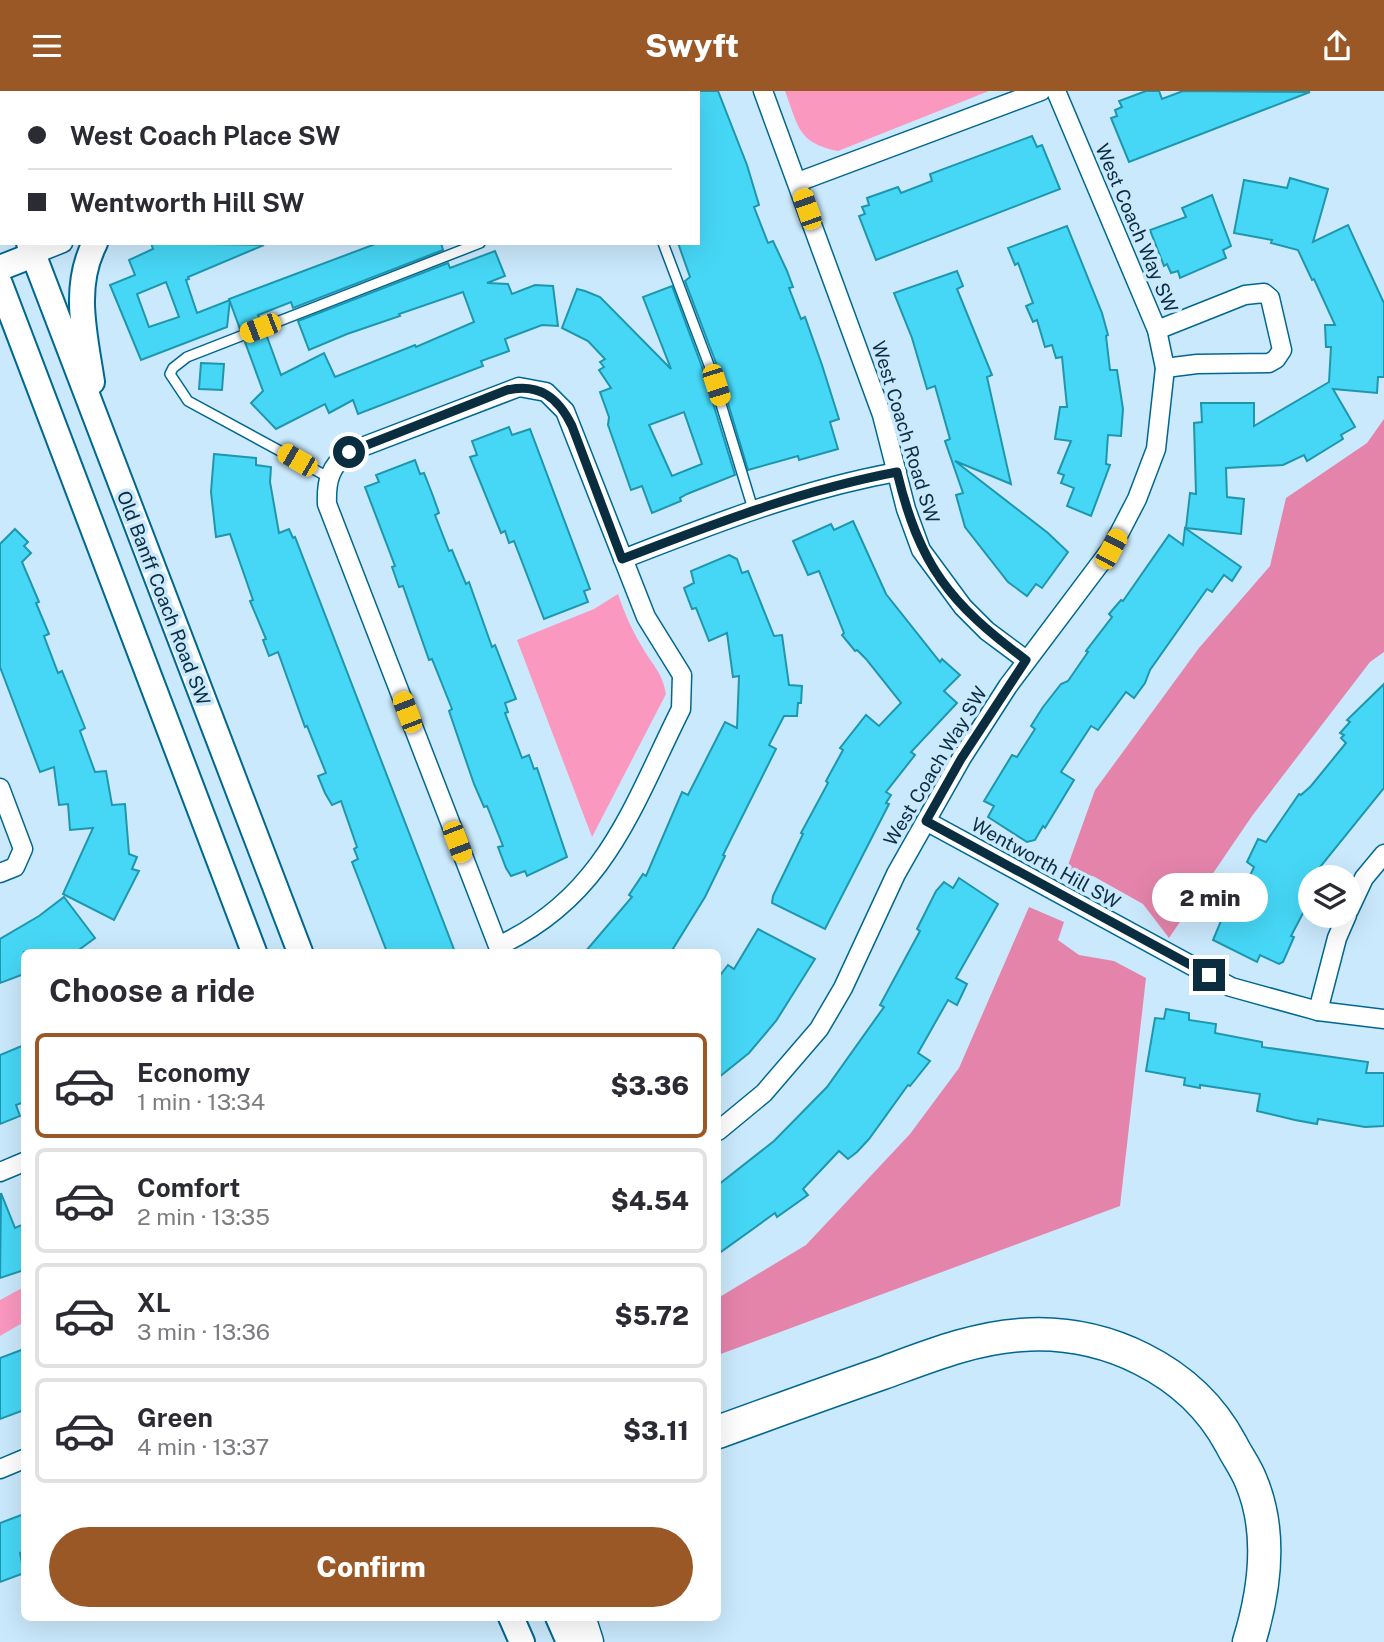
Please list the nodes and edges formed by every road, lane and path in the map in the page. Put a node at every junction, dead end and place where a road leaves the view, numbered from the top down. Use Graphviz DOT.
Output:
graph roads {
  1 [pos="763,91"];
  2 [pos="1041,91"];
  3 [pos="1056,91"];
  4 [pos="798,181"];
  5 [pos="52,245"];
  6 [pos="93,245"];
  7 [pos="475,245"];
  8 [pos="664,245"];
  9 [pos="31,249"];
  10 [pos="0,268"];
  11 [pos="0,284"];
  12 [pos="1157,330"];
  13 [pos="1165,368"];
  14 [pos="100,431"];
  15 [pos="897,472"];
  16 [pos="328,477"];
  17 [pos="753,509"];
  18 [pos="622,559"];
  19 [pos="1026,660"];
  20 [pos="0,788"];
  21 [pos="926,821"];
  22 [pos="1384,854"];
  23 [pos="0,873"];
  24 [pos="1361,884"];
  25 [pos="1341,928"];
  26 [pos="253,949"];
  27 [pos="299,949"];
  28 [pos="499,949"];
  29 [pos="1318,1011"];
  30 [pos="1384,1019"];
  31 [pos="721,1129"];
  32 [pos="21,1163"];
  33 [pos="0,1171"];
  34 [pos="721,1430"];
  35 [pos="21,1460"];
  36 [pos="0,1469"];
  37 [pos="513,1621"];
  38 [pos="560,1621"];
  39 [pos="580,1621"];
  40 [pos="522,1642"];
  41 [pos="569,1642"];
  42 [pos="587,1642"];
  43 [pos="1249,1642"];
  1 -- 4 [label="street, West Coach Road SW"];
  2 -- 4 [label="street"];
  3 -- 12 [label="street, West Coach Way SW"];
  4 -- 15 [label="street, West Coach Road SW"];
  5 -- 9 [label="street"];
  6 -- 14 [label="main road"];
  7 -- 16 [label="lane"];
  8 -- 17 [label="lane"];
  9 -- 10 [label="main road"];
  9 -- 14 [label="main road, Old Banff Coach Road SW"];
  11 -- 26 [label="main road"];
  12 -- 13 [label="street, West Coach Way SW"];
  12 -- 13 [label="street"];
  13 -- 19 [label="street, West Coach Way SW"];
  14 -- 27 [label="main road, Old Banff Coach Road SW"];
  15 -- 17 [label="street"];
  15 -- 19 [label="street, West Coach Road SW"];
  16 -- 18 [label="street"];
  16 -- 28 [label="street"];
  17 -- 18 [label="street"];
  18 -- 28 [label="street"];
  19 -- 21 [label="street, West Coach Way SW"];
  20 -- 23 [label="street"];
  21 -- 29 [label="street, Wentworth Hill SW"];
  21 -- 31 [label="street, West Coach Way SW"];
  22 -- 24 [label="street"];
  25 -- 29 [label="street"];
  29 -- 30 [label="street, Wentworth Hill SW"];
  32 -- 33 [label="street"];
  34 -- 43 [label="highway"];
  35 -- 36 [label="street"];
  37 -- 40 [label="main road"];
  38 -- 41 [label="main road"];
  39 -- 42 [label="highway"];
}
